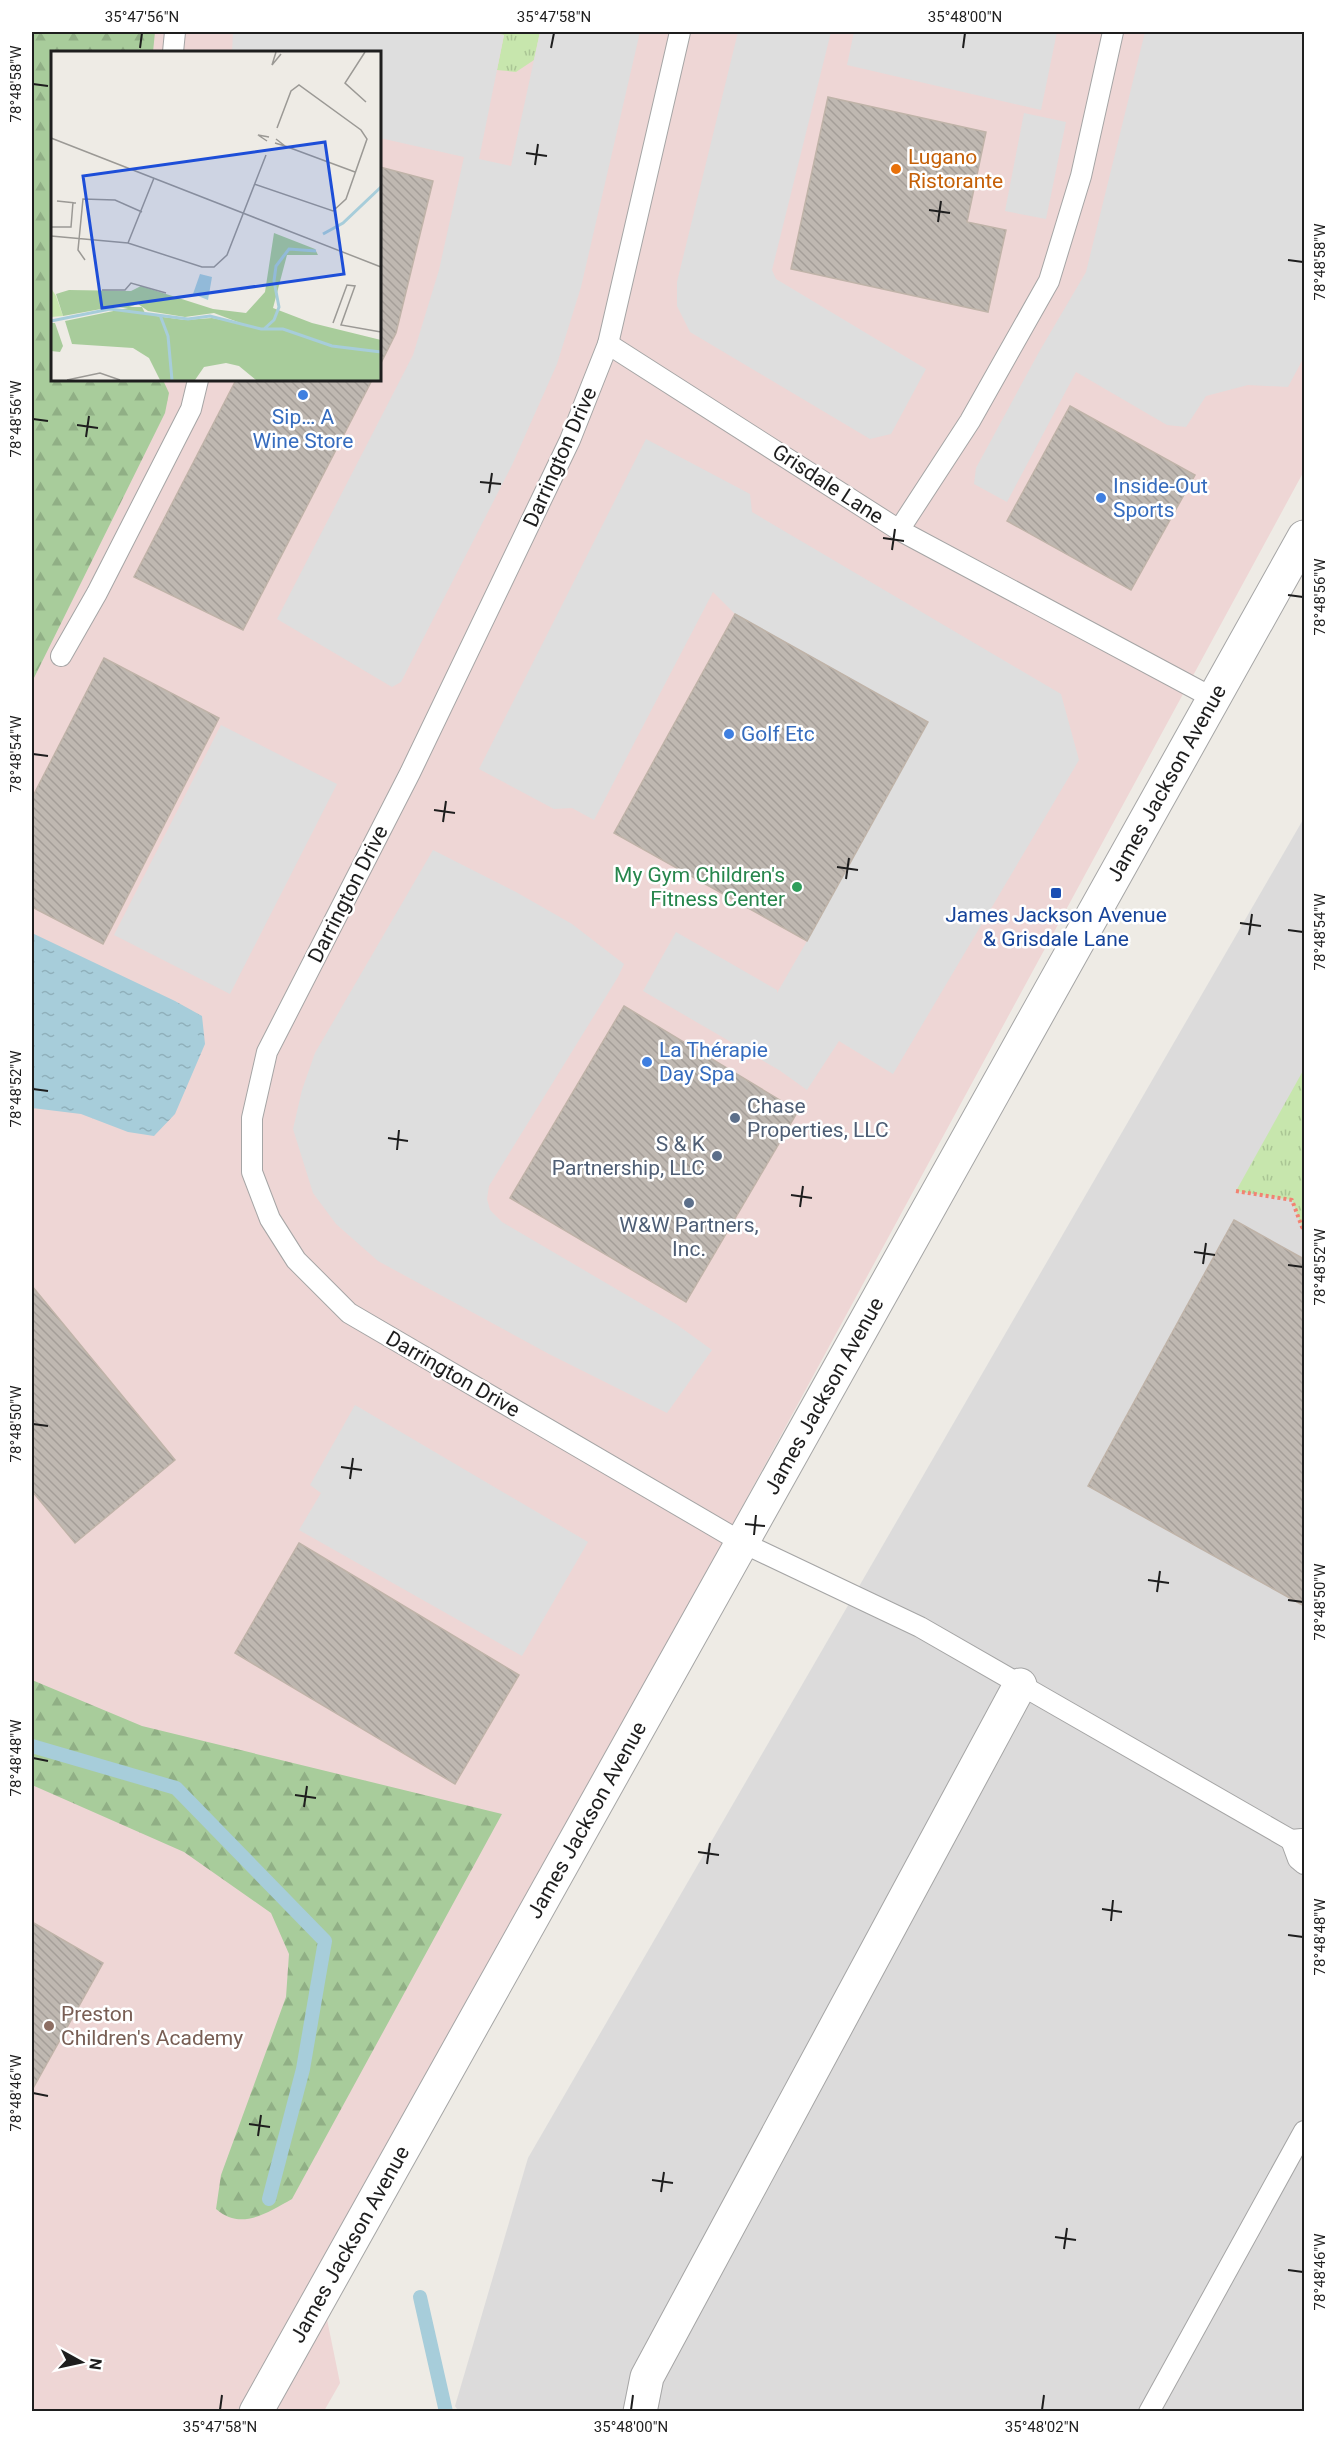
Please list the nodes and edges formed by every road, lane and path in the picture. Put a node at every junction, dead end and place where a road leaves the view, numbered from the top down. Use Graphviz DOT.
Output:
graph roads {
  1 [pos="175,32"];
  2 [pos="680,32"];
  3 [pos="1113,32"];
  4 [pos="173,51"];
  5 [pos="608,344"];
  6 [pos="198,381"];
  7 [pos="899,530"];
  8 [pos="1305,537"];
  9 [pos="61,656"];
  10 [pos="1213,698"];
  11 [pos="1236,1191"];
  12 [pos="1305,1228"];
  13 [pos="743,1543"];
  14 [pos="1020,1685"];
  15 [pos="1298,1839"];
  16 [pos="1305,1864"];
  17 [pos="1305,2131"];
  18 [pos="256,2412"];
  19 [pos="640,2412"];
  20 [pos="1149,2412"];
  1 -- 4 [label="lane"];
  2 -- 5 [label="lane, Darrington Drive"];
  3 -- 7 [label="lane"];
  5 -- 7 [label="lane, Grisdale Lane"];
  5 -- 13 [label="lane, Darrington Drive"];
  6 -- 9 [label="lane"];
  7 -- 10 [label="lane, Grisdale Lane"];
  8 -- 10 [label="street, James Jackson Avenue"];
  10 -- 13 [label="street, James Jackson Avenue"];
  11 -- 12 [label="path"];
  13 -- 14 [label="lane, Darrington Drive"];
  13 -- 18 [label="street, James Jackson Avenue"];
  14 -- 15 [label="lane, Darrington Drive"];
  14 -- 19 [label="street"];
  15 -- 16 [label="lane"];
  17 -- 20 [label="lane"];
}
